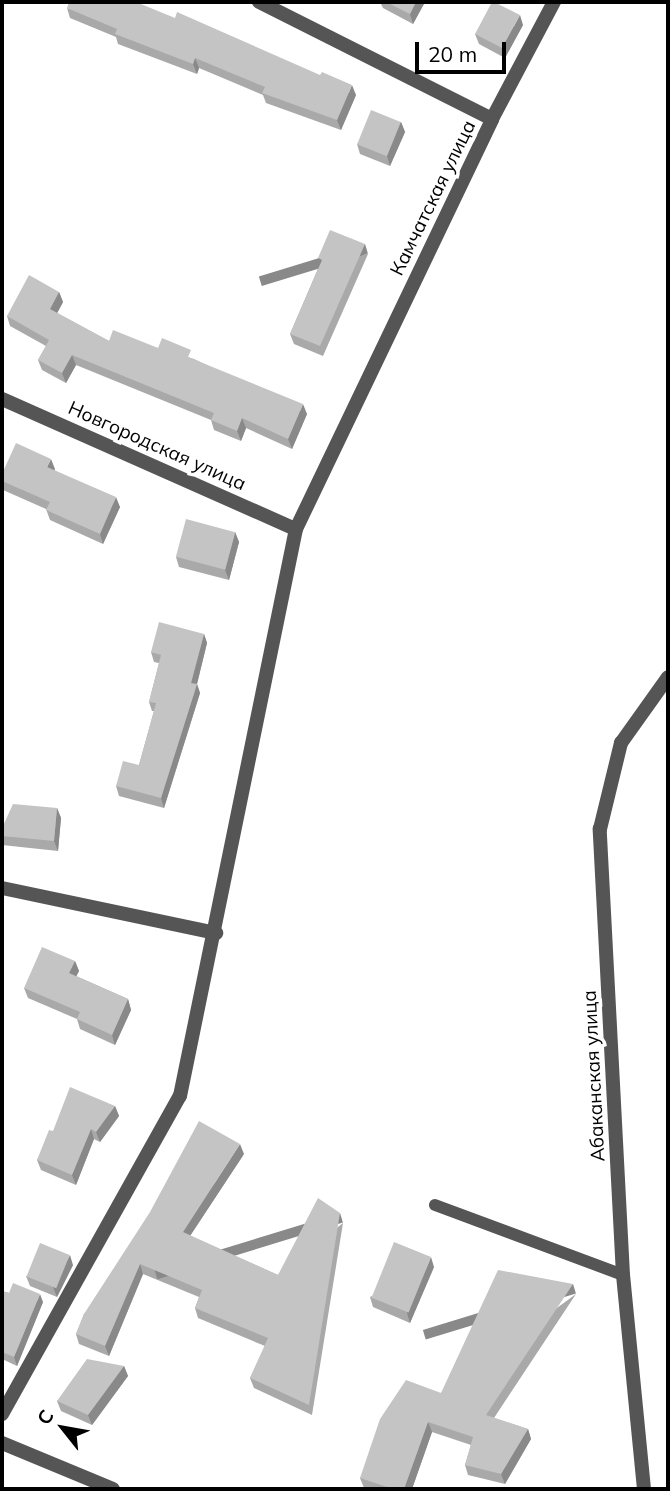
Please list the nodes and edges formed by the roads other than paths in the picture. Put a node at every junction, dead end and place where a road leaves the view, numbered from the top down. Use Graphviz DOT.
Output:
graph roads {
  1 [pos="259,2"];
  2 [pos="554,2"];
  3 [pos="492,119"];
  4 [pos="2,400"];
  5 [pos="296,528"];
  6 [pos="668,677"];
  7 [pos="2,888"];
  8 [pos="216,933"];
  9 [pos="435,1205"];
  10 [pos="623,1275"];
  11 [pos="2,1415"];
  12 [pos="2,1443"];
  13 [pos="113,1489"];
  14 [pos="644,1489"];
  1 -- 3 [label="street, Камчатская улица"];
  2 -- 3 [label="street"];
  3 -- 5 [label="street, Камчатская улица"];
  4 -- 5 [label="street, Новгородская улица"];
  5 -- 8 [label="street, Камчатская улица"];
  6 -- 10 [label="street, Абаканская улица"];
  7 -- 8 [label="street"];
  8 -- 11 [label="street, Камчатская улица"];
  9 -- 10 [label="lane"];
  10 -- 14 [label="street, Абаканская улица"];
  12 -- 13 [label="street"];
}
